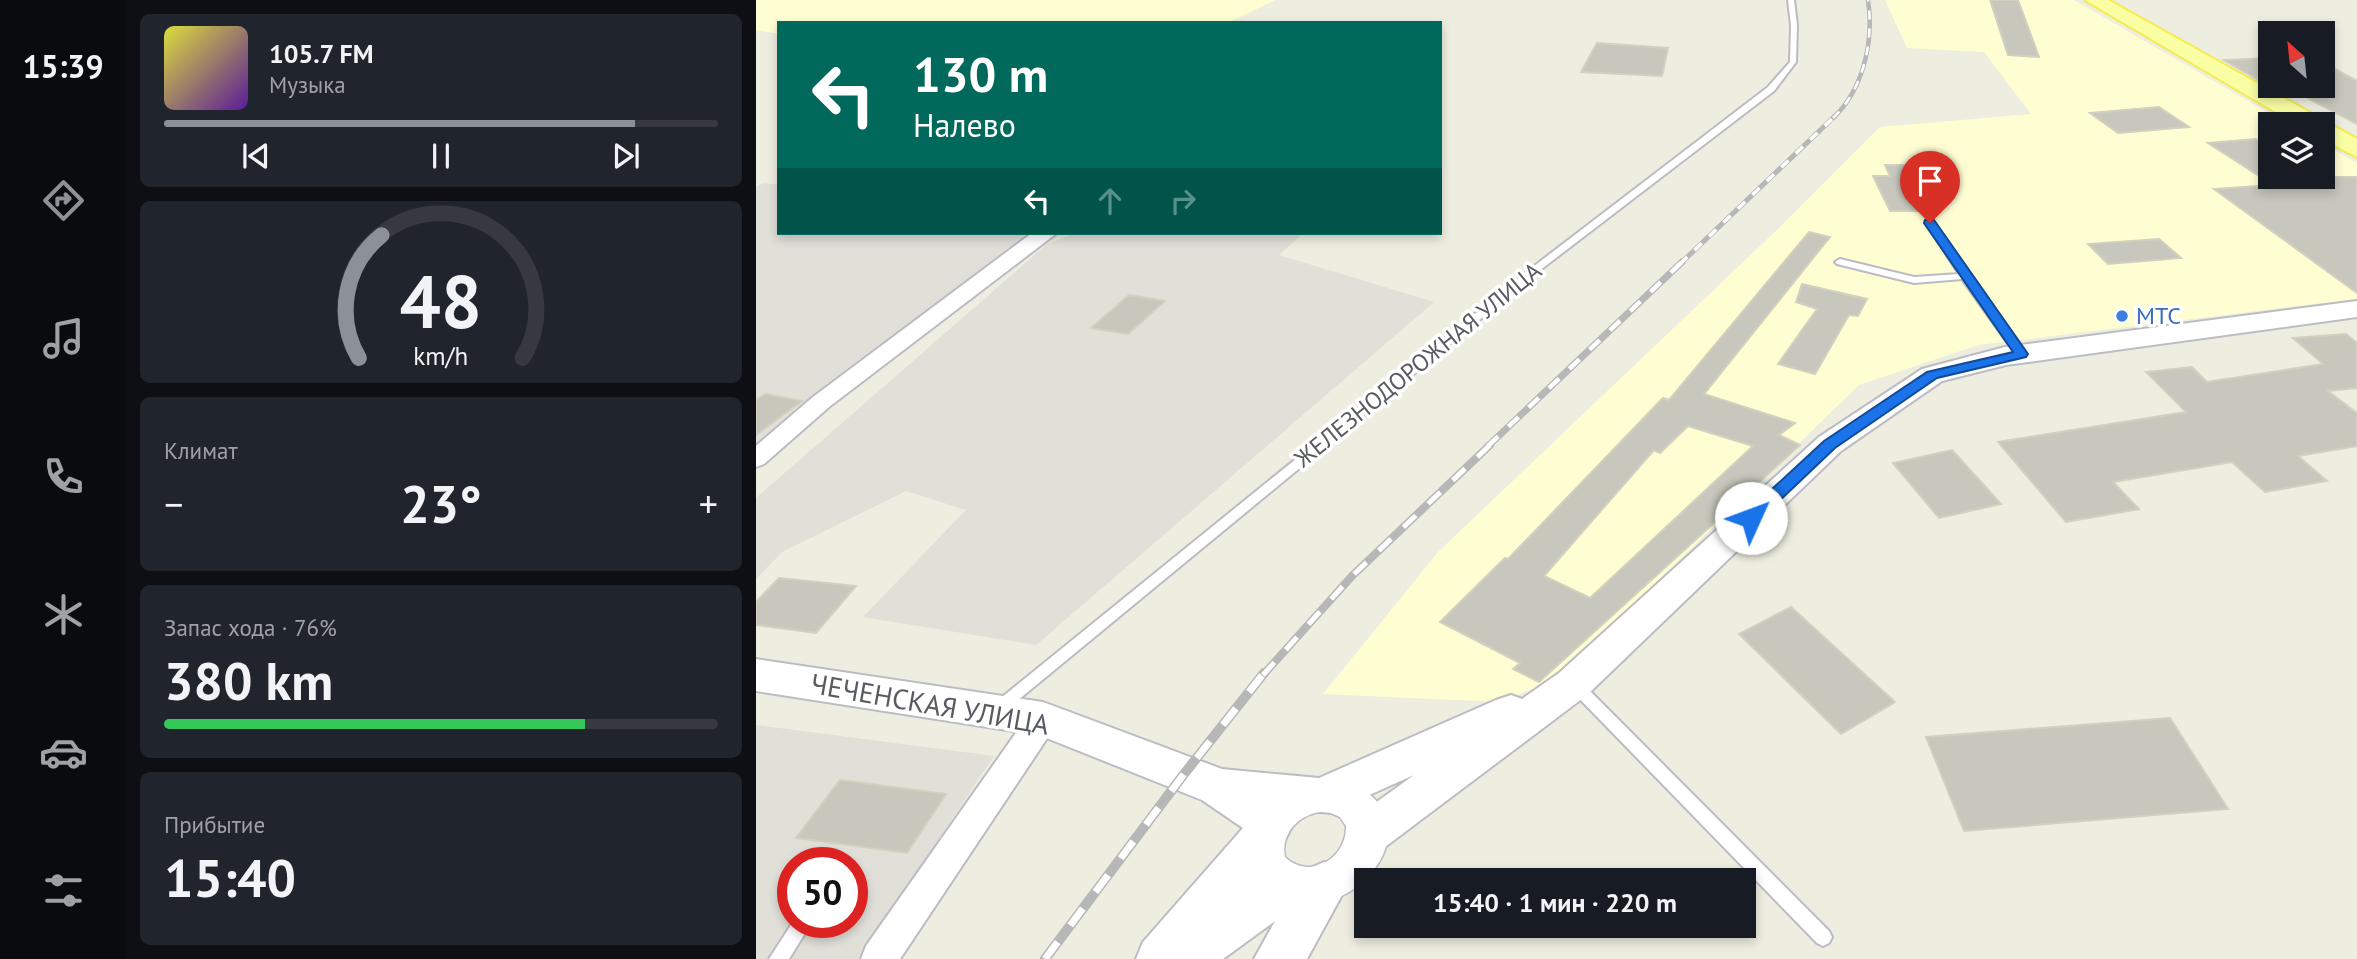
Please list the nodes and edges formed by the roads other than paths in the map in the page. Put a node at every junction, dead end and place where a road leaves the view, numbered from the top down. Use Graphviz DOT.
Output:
graph roads {
  1 [pos="1791,0"];
  2 [pos="2094,0"];
  3 [pos="2293,112"];
  4 [pos="2335,136"];
  5 [pos="2357,149"];
  6 [pos="1930,223"];
  7 [pos="1044,235"];
  8 [pos="1840,262"];
  9 [pos="1965,276"];
  10 [pos="2357,309"];
  11 [pos="2021,354"];
  12 [pos="756,459"];
  13 [pos="756,675"];
  14 [pos="1573,684"];
  15 [pos="995,711"];
  16 [pos="1043,719"];
  17 [pos="1218,787"];
  18 [pos="1321,794"];
  19 [pos="1267,829"];
  20 [pos="1369,833"];
  21 [pos="1306,884"];
  22 [pos="1823,937"];
  23 [pos="792,938"];
  24 [pos="778,959"];
  25 [pos="878,959"];
  26 [pos="1161,959"];
  27 [pos="1182,959"];
  28 [pos="1279,959"];
  1 -- 15 [label="lane, ЖЕЛЕЗНОДОРОЖНАЯ УЛИЦА"];
  2 -- 3 [label="main road"];
  4 -- 5 [label="main road"];
  6 -- 9 [label="lane"];
  7 -- 12 [label="street"];
  8 -- 9 [label="lane"];
  9 -- 11 [label="lane"];
  10 -- 11 [label="main road"];
  11 -- 14 [label="main road"];
  13 -- 15 [label="main road, ЧЕЧЕНСКАЯ УЛИЦА"];
  14 -- 18 [label="main road"];
  14 -- 20 [label="main road"];
  14 -- 22 [label="lane"];
  15 -- 16 [label="main road, ЧЕЧЕНСКАЯ УЛИЦА"];
  16 -- 17 [label="main road, ЧЕЧЕНСКАЯ УЛИЦА"];
  16 -- 25 [label="street"];
  17 -- 18 [label="main road"];
  17 -- 19 [label="main road"];
  18 -- 19 [label="street"];
  18 -- 20 [label="street"];
  19 -- 21 [label="street"];
  19 -- 26 [label="main road"];
  20 -- 21 [label="street"];
  21 -- 27 [label="main road"];
  21 -- 28 [label="main road"];
  23 -- 24 [label="lane"];
}
